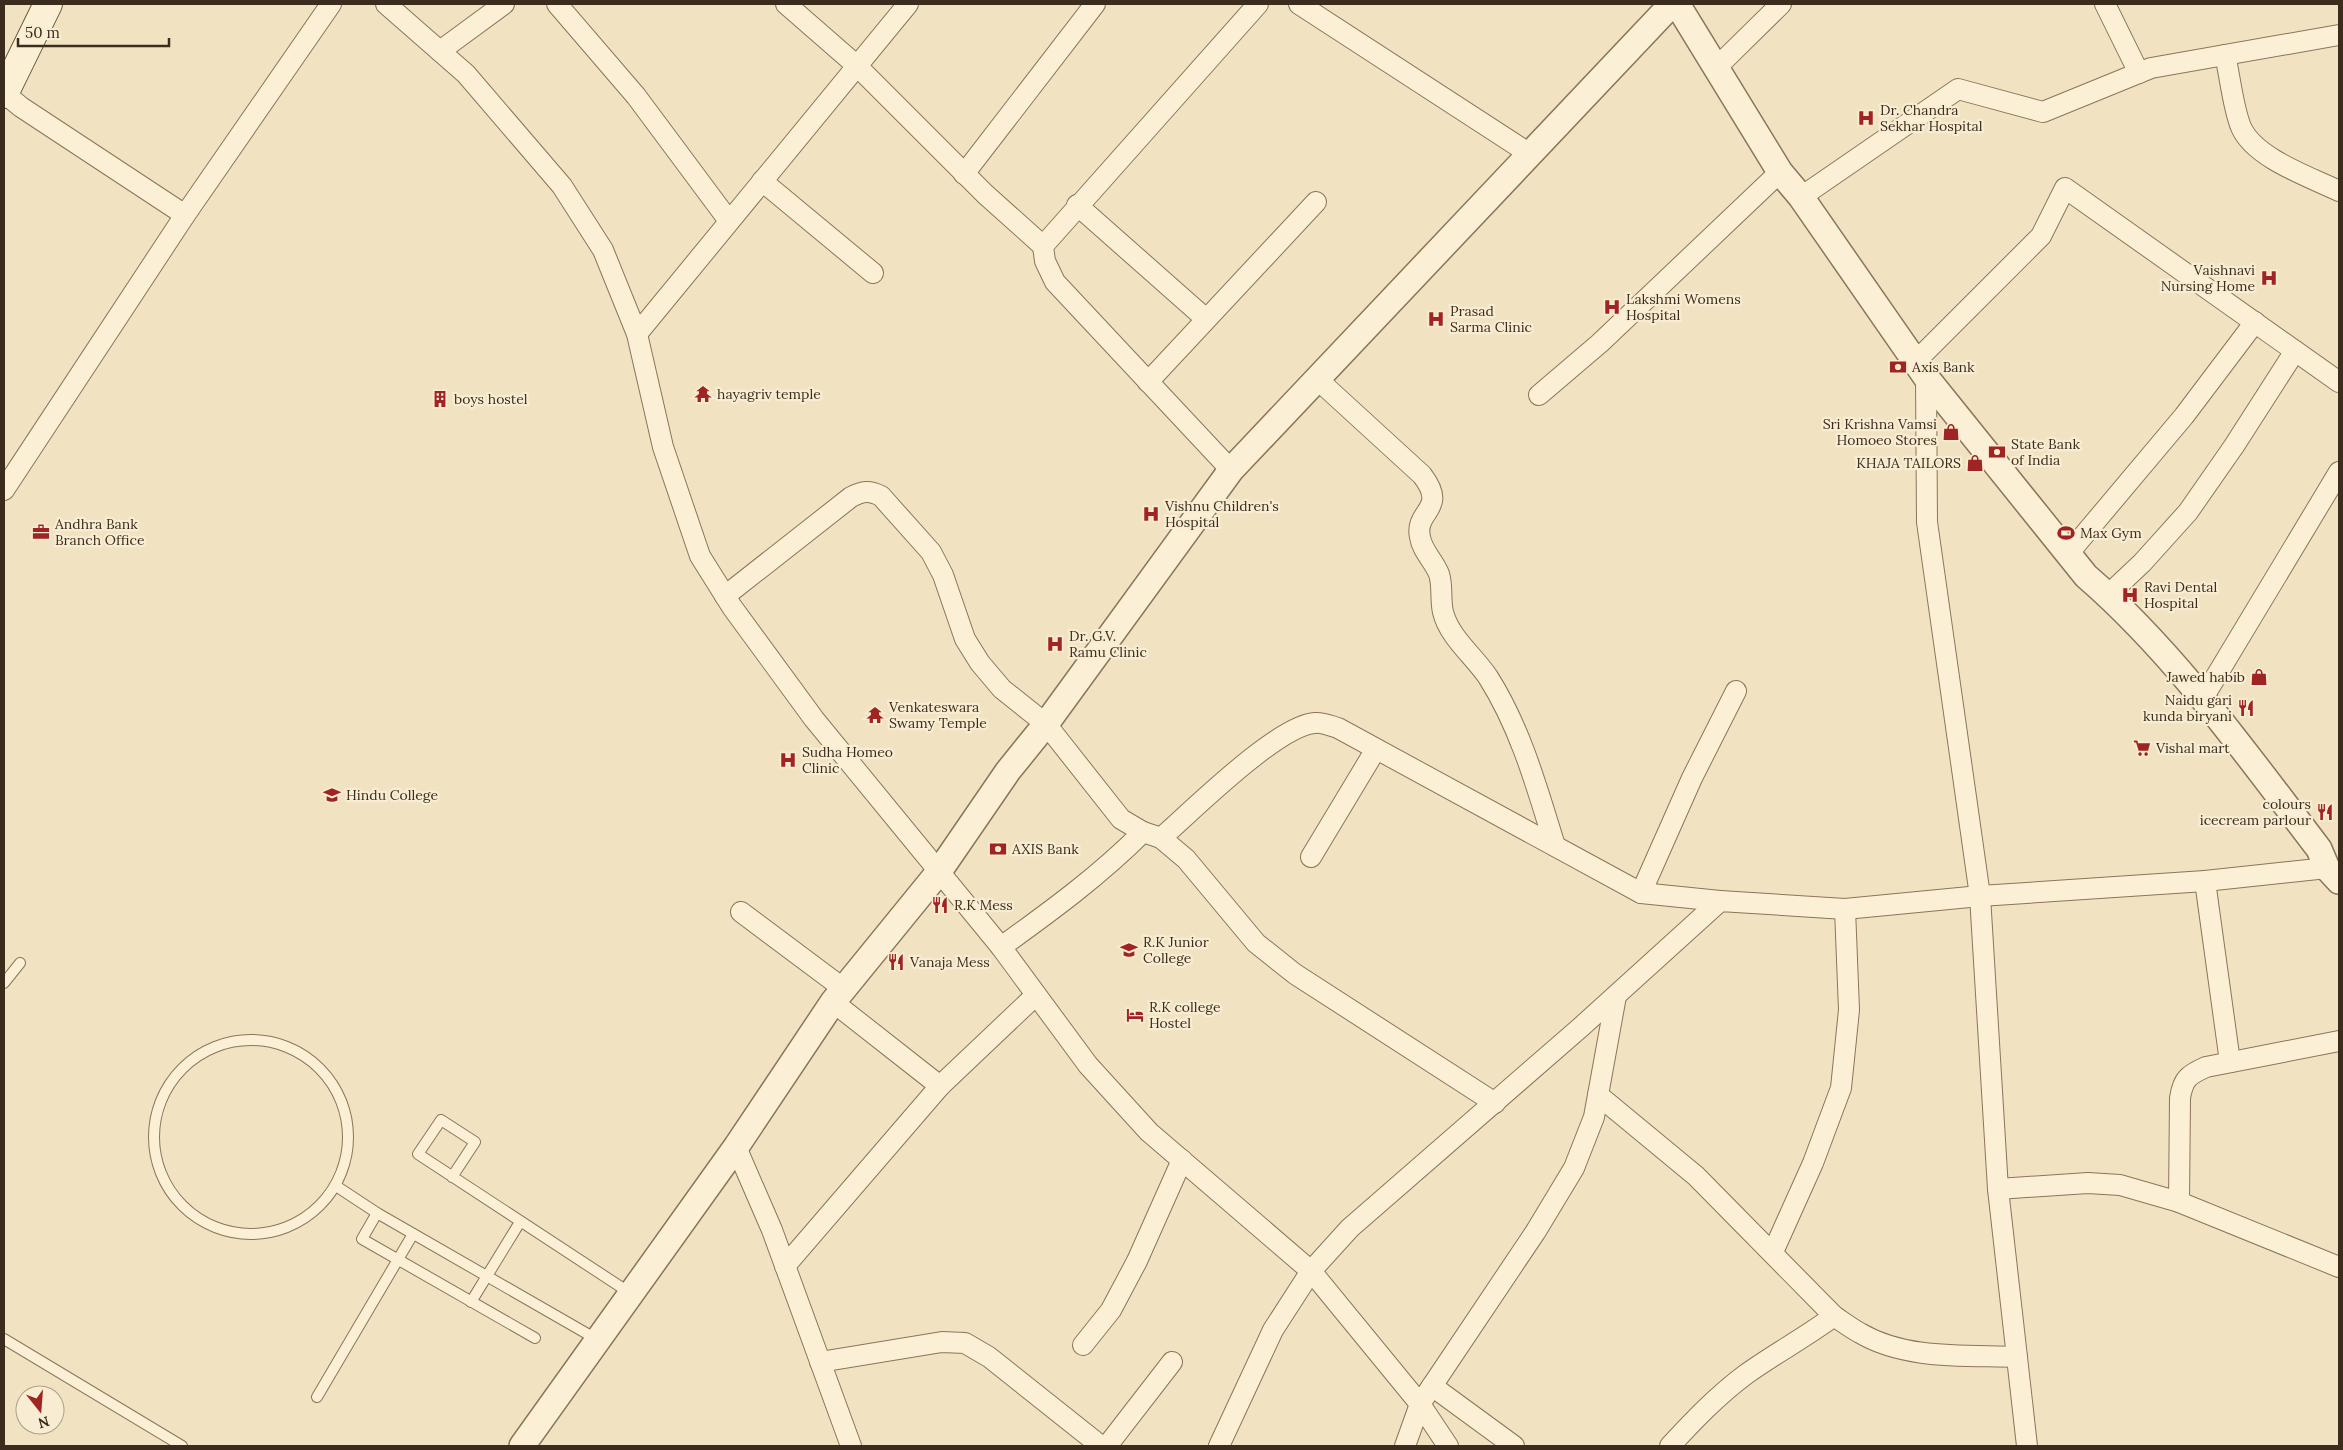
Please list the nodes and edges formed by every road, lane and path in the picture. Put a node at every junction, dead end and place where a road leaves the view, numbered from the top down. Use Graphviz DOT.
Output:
graph roads {
  1 [pos="48,4"];
  2 [pos="331,4"];
  3 [pos="386,4"];
  4 [pos="504,4"];
  5 [pos="557,4"];
  6 [pos="786,4"];
  7 [pos="908,4"];
  8 [pos="1095,4"];
  9 [pos="1258,4"];
  10 [pos="1299,4"];
  11 [pos="1672,4"];
  12 [pos="1677,4"];
  13 [pos="1781,4"];
  14 [pos="2105,4"];
  15 [pos="2339,36"];
  16 [pos="440,52"];
  17 [pos="2225,55"];
  18 [pos="856,65"];
  19 [pos="1717,67"];
  20 [pos="2139,73"];
  21 [pos="16,102"];
  22 [pos="1530,154"];
  23 [pos="1780,172"];
  24 [pos="964,174"];
  25 [pos="762,181"];
  26 [pos="2339,191"];
  27 [pos="1801,197"];
  28 [pos="1316,202"];
  29 [pos="1077,206"];
  30 [pos="185,214"];
  31 [pos="729,221"];
  32 [pos="1043,246"];
  33 [pos="872,273"];
  34 [pos="1206,319"];
  35 [pos="2255,322"];
  36 [pos="637,334"];
  37 [pos="2295,351"];
  38 [pos="1920,369"];
  39 [pos="1316,378"];
  40 [pos="1148,382"];
  41 [pos="2339,382"];
  42 [pos="1539,395"];
  43 [pos="1231,470"];
  44 [pos="2339,472"];
  45 [pos="4,490"];
  46 [pos="2068,554"];
  47 [pos="2108,595"];
  48 [pos="725,596"];
  49 [pos="1736,691"];
  50 [pos="2203,698"];
  51 [pos="1046,724"];
  52 [pos="1376,749"];
  53 [pos="1152,835"];
  54 [pos="1555,846"];
  55 [pos="1312,857"];
  56 [pos="938,872"];
  57 [pos="2333,875"];
  58 [pos="2205,881"];
  59 [pos="1641,893"];
  60 [pos="1980,896"];
  61 [pos="1720,901"];
  62 [pos="1845,908"];
  63 [pos="741,912"];
  64 [pos="1001,947"];
  65 [pos="20,963"];
  66 [pos="4,983"];
  67 [pos="1036,995"];
  68 [pos="838,996"];
  69 [pos="1616,996"];
  70 [pos="2339,1040"];
  71 [pos="2230,1062"];
  72 [pos="940,1086"];
  73 [pos="1598,1096"];
  74 [pos="1495,1103"];
  75 [pos="736,1147"];
  76 [pos="1182,1160"];
  77 [pos="452,1177"];
  78 [pos="336,1186"];
  79 [pos="1998,1189"];
  80 [pos="2179,1202"];
  81 [pos="377,1213"];
  82 [pos="520,1222"];
  83 [pos="413,1234"];
  84 [pos="1773,1252"];
  85 [pos="398,1260"];
  86 [pos="785,1266"];
  87 [pos="2339,1266"];
  88 [pos="1311,1271"];
  89 [pos="487,1276"];
  90 [pos="630,1293"];
  91 [pos="471,1302"];
  92 [pos="1834,1316"];
  93 [pos="535,1338"];
  94 [pos="4,1339"];
  95 [pos="598,1340"];
  96 [pos="1083,1345"];
  97 [pos="2017,1357"];
  98 [pos="820,1362"];
  99 [pos="1172,1362"];
  100 [pos="1432,1386"];
  101 [pos="317,1397"];
  102 [pos="1420,1404"];
  103 [pos="182,1446"];
  104 [pos="522,1446"];
  105 [pos="851,1446"];
  106 [pos="1101,1446"];
  107 [pos="1107,1446"];
  108 [pos="1219,1446"];
  109 [pos="1405,1446"];
  110 [pos="1448,1446"];
  111 [pos="1514,1446"];
  112 [pos="1670,1446"];
  113 [pos="2027,1446"];
  1 -- 21 [label="main road"];
  2 -- 30 [label="street"];
  3 -- 16 [label="street"];
  4 -- 16 [label="street"];
  5 -- 31 [label="street"];
  6 -- 18 [label="street"];
  7 -- 18 [label="street"];
  8 -- 24 [label="street"];
  9 -- 29 [label="street"];
  10 -- 22 [label="street"];
  11 -- 22 [label="street"];
  12 -- 19 [label="street"];
  13 -- 19 [label="street"];
  14 -- 20 [label="street"];
  15 -- 17 [label="street"];
  16 -- 36 [label="street"];
  17 -- 20 [label="street"];
  17 -- 26 [label="street"];
  18 -- 24 [label="street"];
  18 -- 25 [label="street"];
  19 -- 23 [label="street"];
  20 -- 27 [label="street"];
  21 -- 30 [label="street"];
  22 -- 39 [label="street"];
  23 -- 27 [label="street"];
  23 -- 42 [label="street"];
  24 -- 32 [label="street"];
  25 -- 31 [label="street"];
  25 -- 33 [label="street"];
  27 -- 38 [label="street"];
  28 -- 34 [label="street"];
  29 -- 32 [label="street"];
  29 -- 34 [label="street"];
  30 -- 45 [label="street"];
  31 -- 36 [label="street"];
  32 -- 40 [label="street"];
  34 -- 40 [label="street"];
  35 -- 37 [label="street"];
  35 -- 38 [label="street"];
  35 -- 46 [label="street"];
  36 -- 48 [label="street"];
  37 -- 41 [label="street"];
  37 -- 47 [label="street"];
  38 -- 46 [label="street"];
  38 -- 60 [label="street"];
  39 -- 43 [label="street"];
  39 -- 54 [label="street"];
  40 -- 43 [label="street"];
  43 -- 51 [label="street"];
  44 -- 50 [label="street"];
  46 -- 47 [label="street"];
  47 -- 50 [label="street"];
  48 -- 51 [label="street"];
  48 -- 56 [label="street"];
  49 -- 59 [label="street"];
  50 -- 57 [label="street"];
  51 -- 53 [label="street"];
  51 -- 56 [label="street"];
  52 -- 53 [label="street"];
  52 -- 54 [label="street"];
  52 -- 55 [label="street"];
  53 -- 64 [label="street"];
  53 -- 74 [label="street"];
  54 -- 59 [label="street"];
  56 -- 64 [label="street"];
  56 -- 68 [label="street"];
  57 -- 58 [label="street"];
  58 -- 60 [label="street"];
  58 -- 71 [label="street"];
  59 -- 61 [label="street"];
  60 -- 62 [label="street"];
  60 -- 79 [label="street"];
  61 -- 62 [label="street"];
  61 -- 69 [label="street"];
  62 -- 84 [label="street"];
  63 -- 68 [label="street"];
  64 -- 67 [label="street"];
  65 -- 66 [label="lane"];
  67 -- 72 [label="street"];
  67 -- 76 [label="street"];
  68 -- 72 [label="street"];
  68 -- 75 [label="street"];
  69 -- 73 [label="street"];
  69 -- 74 [label="street"];
  70 -- 71 [label="street"];
  71 -- 80 [label="street"];
  72 -- 86 [label="street"];
  73 -- 84 [label="street"];
  73 -- 100 [label="street"];
  74 -- 88 [label="street"];
  75 -- 86 [label="street"];
  75 -- 90 [label="street"];
  76 -- 88 [label="street"];
  76 -- 96 [label="street"];
  77 -- 77 [label="lane"];
  77 -- 82 [label="lane"];
  78 -- 78 [label="lane"];
  78 -- 81 [label="lane"];
  79 -- 80 [label="street"];
  79 -- 97 [label="street"];
  80 -- 87 [label="street"];
  81 -- 83 [label="lane"];
  81 -- 85 [label="lane"];
  82 -- 89 [label="lane"];
  82 -- 90 [label="lane"];
  83 -- 85 [label="lane"];
  83 -- 89 [label="lane"];
  84 -- 92 [label="street"];
  85 -- 91 [label="lane"];
  85 -- 101 [label="lane"];
  86 -- 98 [label="street"];
  88 -- 102 [label="street"];
  88 -- 108 [label="street"];
  89 -- 91 [label="lane"];
  89 -- 95 [label="lane"];
  90 -- 95 [label="street"];
  91 -- 93 [label="lane"];
  92 -- 97 [label="street"];
  92 -- 112 [label="street"];
  94 -- 103 [label="lane"];
  95 -- 104 [label="street"];
  97 -- 113 [label="street"];
  98 -- 105 [label="street"];
  98 -- 106 [label="street"];
  99 -- 107 [label="street"];
  100 -- 102 [label="street"];
  100 -- 111 [label="street"];
  102 -- 109 [label="street"];
  102 -- 110 [label="street"];
}
